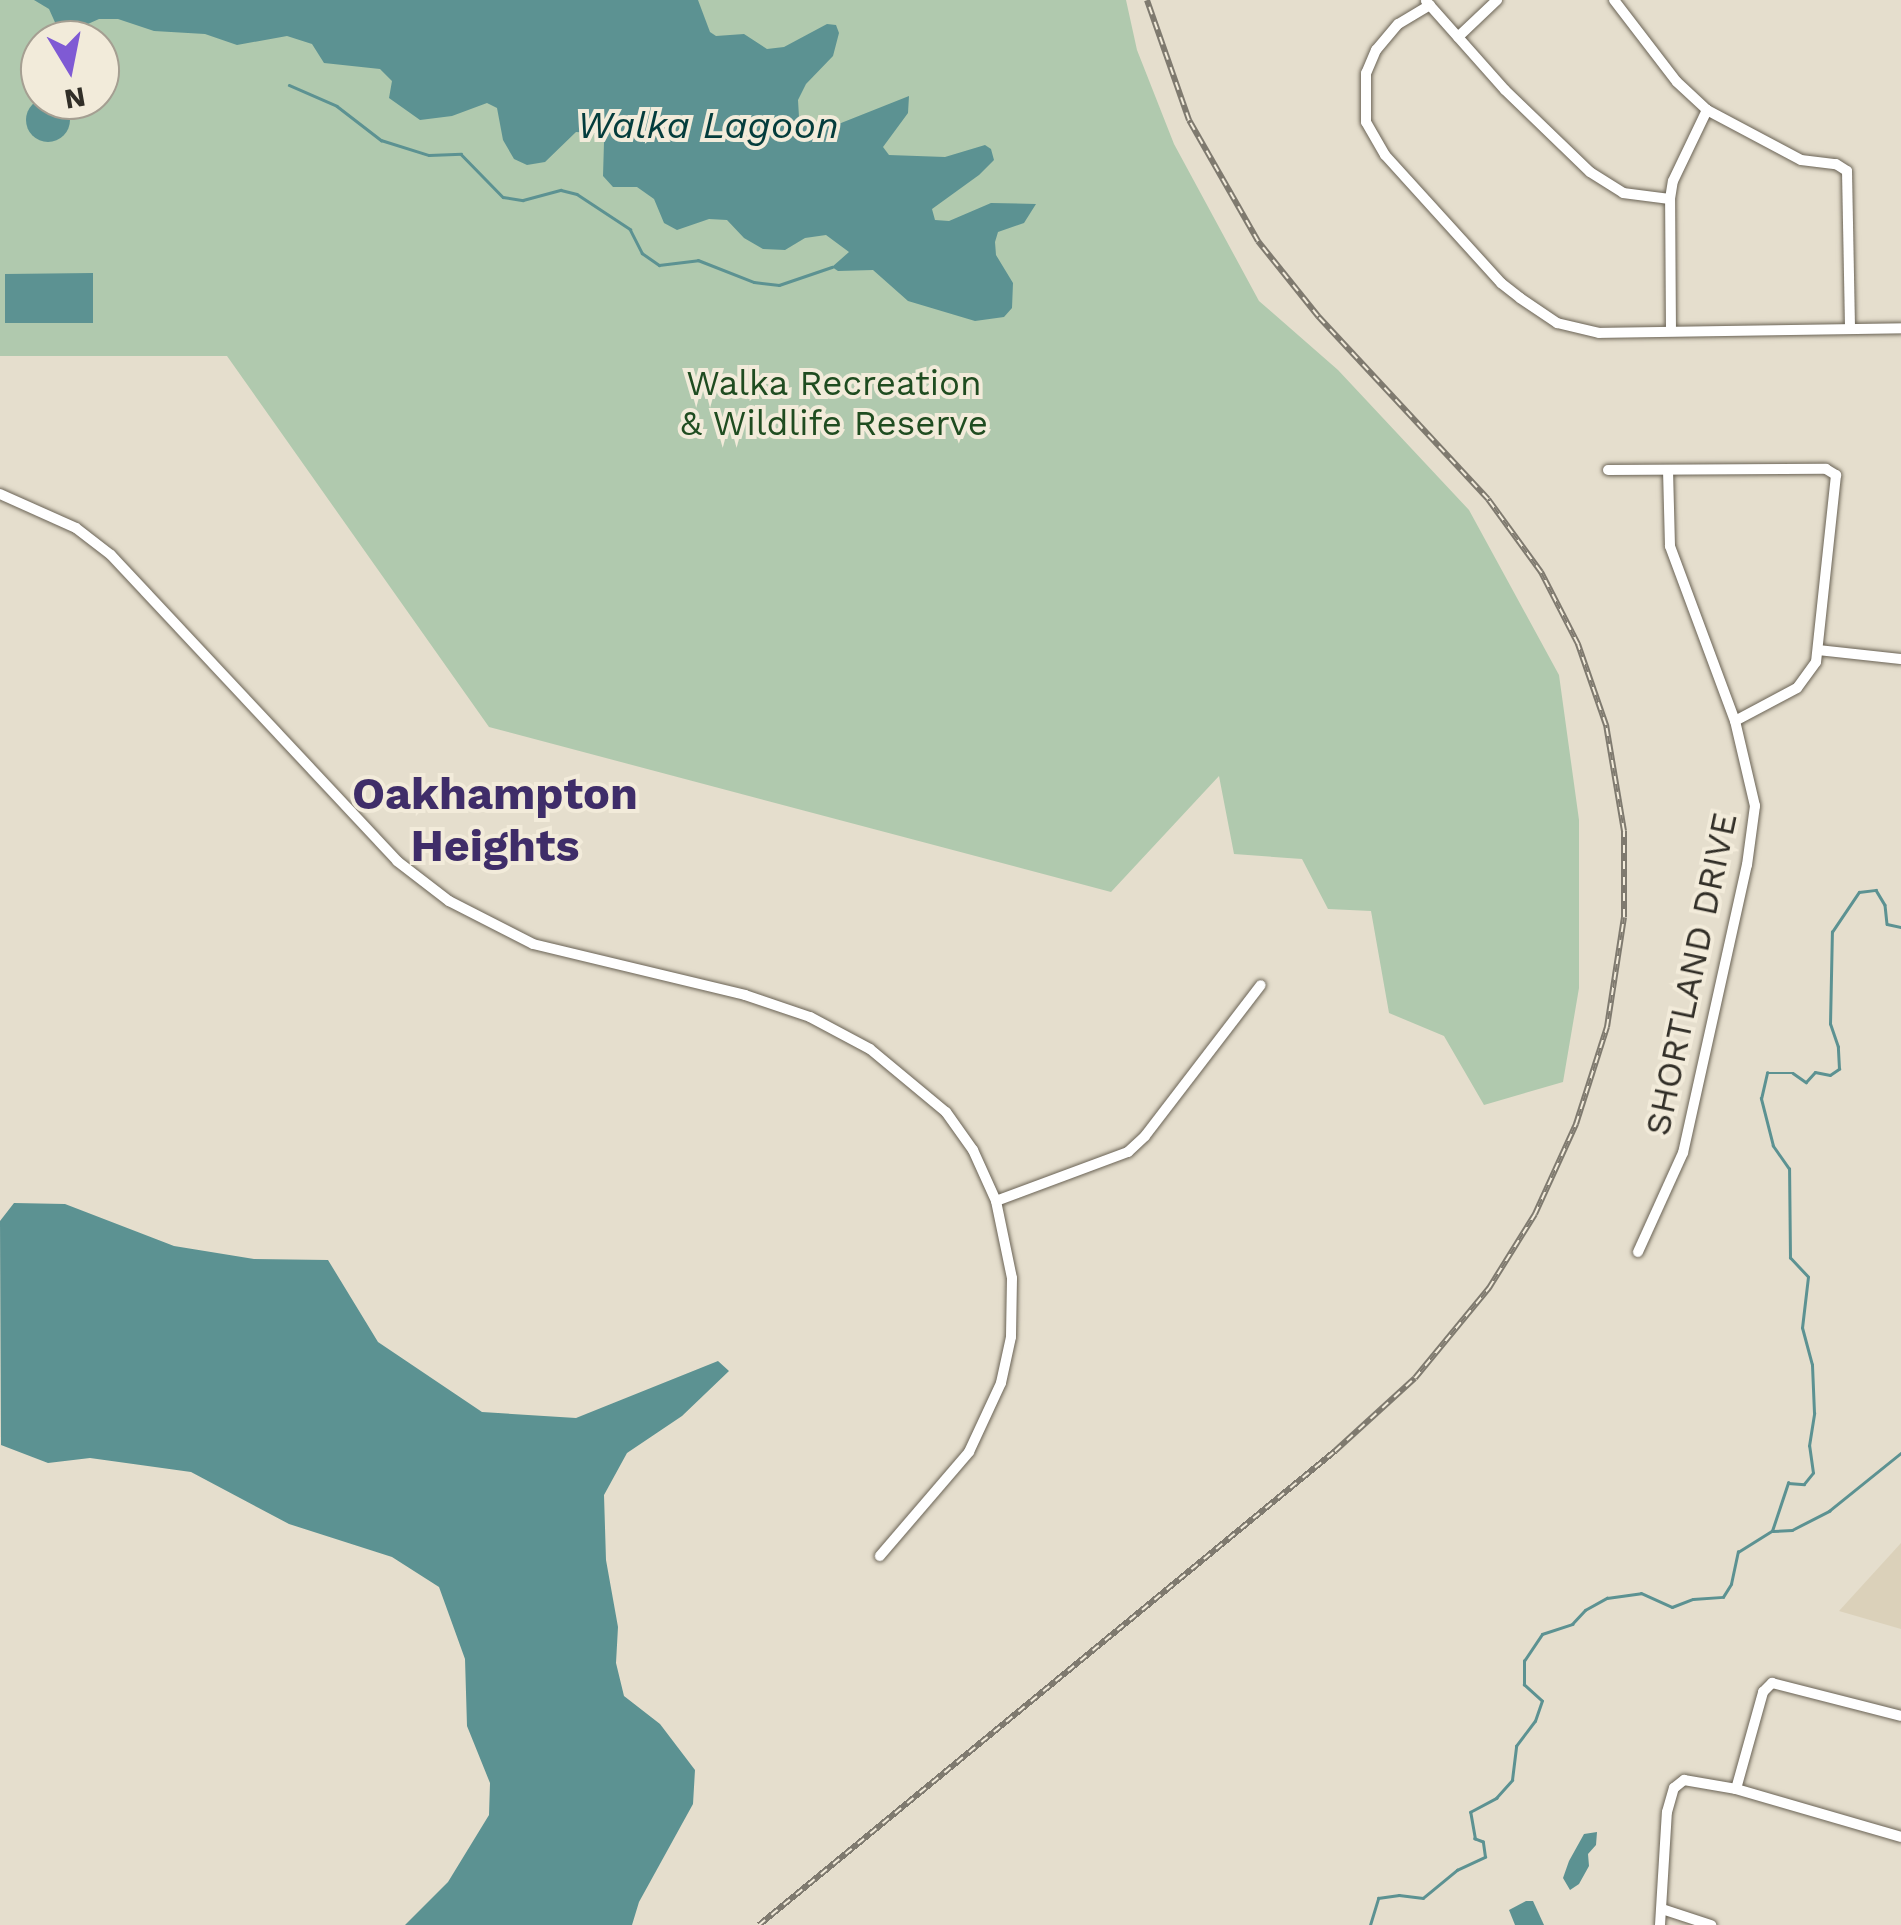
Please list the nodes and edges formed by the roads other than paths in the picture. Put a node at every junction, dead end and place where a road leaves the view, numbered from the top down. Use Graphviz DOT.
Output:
graph roads {
  1 [pos="1497,0"];
  2 [pos="1614,0"];
  3 [pos="1428,3"];
  4 [pos="1458,37"];
  5 [pos="1707,110"];
  6 [pos="1670,199"];
  7 [pos="1850,328"];
  8 [pos="1901,328"];
  9 [pos="1671,331"];
  10 [pos="1608,470"];
  11 [pos="1668,471"];
  12 [pos="0,494"];
  13 [pos="1818,650"];
  14 [pos="1901,658"];
  15 [pos="1735,721"];
  16 [pos="1261,985"];
  17 [pos="996,1201"];
  18 [pos="1638,1252"];
  19 [pos="880,1556"];
  20 [pos="1901,1716"];
  21 [pos="1736,1789"];
  22 [pos="1901,1837"];
  23 [pos="1662,1909"];
  24 [pos="1660,1925"];
  25 [pos="1711,1925"];
  1 -- 4 [label="street"];
  2 -- 5 [label="street"];
  3 -- 4 [label="street"];
  3 -- 9 [label="street"];
  4 -- 6 [label="street"];
  5 -- 6 [label="street"];
  5 -- 7 [label="street"];
  6 -- 9 [label="street"];
  7 -- 8 [label="street"];
  7 -- 9 [label="street"];
  10 -- 11 [label="street"];
  11 -- 13 [label="street"];
  11 -- 15 [label="street, SHORTLAND DRIVE"];
  12 -- 17 [label="street"];
  13 -- 14 [label="street"];
  13 -- 15 [label="street"];
  15 -- 18 [label="street, SHORTLAND DRIVE"];
  16 -- 17 [label="street"];
  17 -- 19 [label="street"];
  20 -- 21 [label="street"];
  21 -- 22 [label="street"];
  21 -- 23 [label="street"];
  23 -- 24 [label="street"];
  23 -- 25 [label="street"];
}
